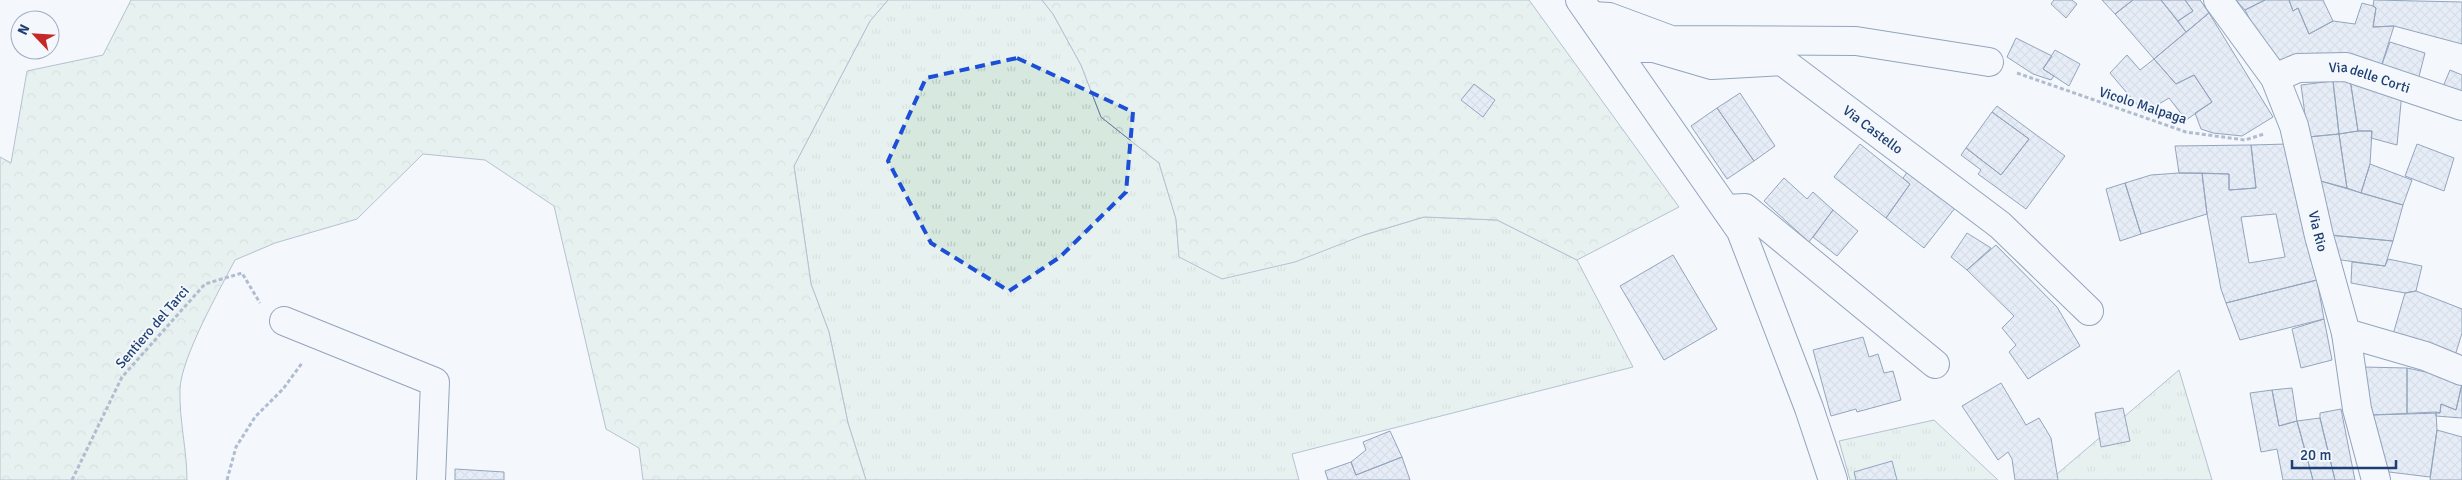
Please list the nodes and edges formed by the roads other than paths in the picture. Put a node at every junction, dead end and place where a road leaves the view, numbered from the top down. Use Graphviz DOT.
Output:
graph roads {
  1 [pos="2218,0"];
  2 [pos="1586,8"];
  3 [pos="1618,52"];
  4 [pos="1989,62"];
  5 [pos="2275,78"];
  6 [pos="2462,106"];
  7 [pos="1726,209"];
  8 [pos="2089,310"];
  9 [pos="284,321"];
  10 [pos="2346,333"];
  11 [pos="1935,364"];
  12 [pos="2462,371"];
  13 [pos="431,480"];
  14 [pos="1833,480"];
  15 [pos="2376,480"];
  1 -- 5 [label="street, Via Rio"];
  2 -- 3 [label="street"];
  2 -- 4 [label="street"];
  3 -- 7 [label="street"];
  3 -- 8 [label="street, Via Castello"];
  5 -- 6 [label="street, Via delle Corti"];
  5 -- 10 [label="street, Via Rio"];
  7 -- 11 [label="street"];
  7 -- 14 [label="street"];
  9 -- 13 [label="street"];
  10 -- 12 [label="street"];
  10 -- 15 [label="street, Via Rio"];
}
